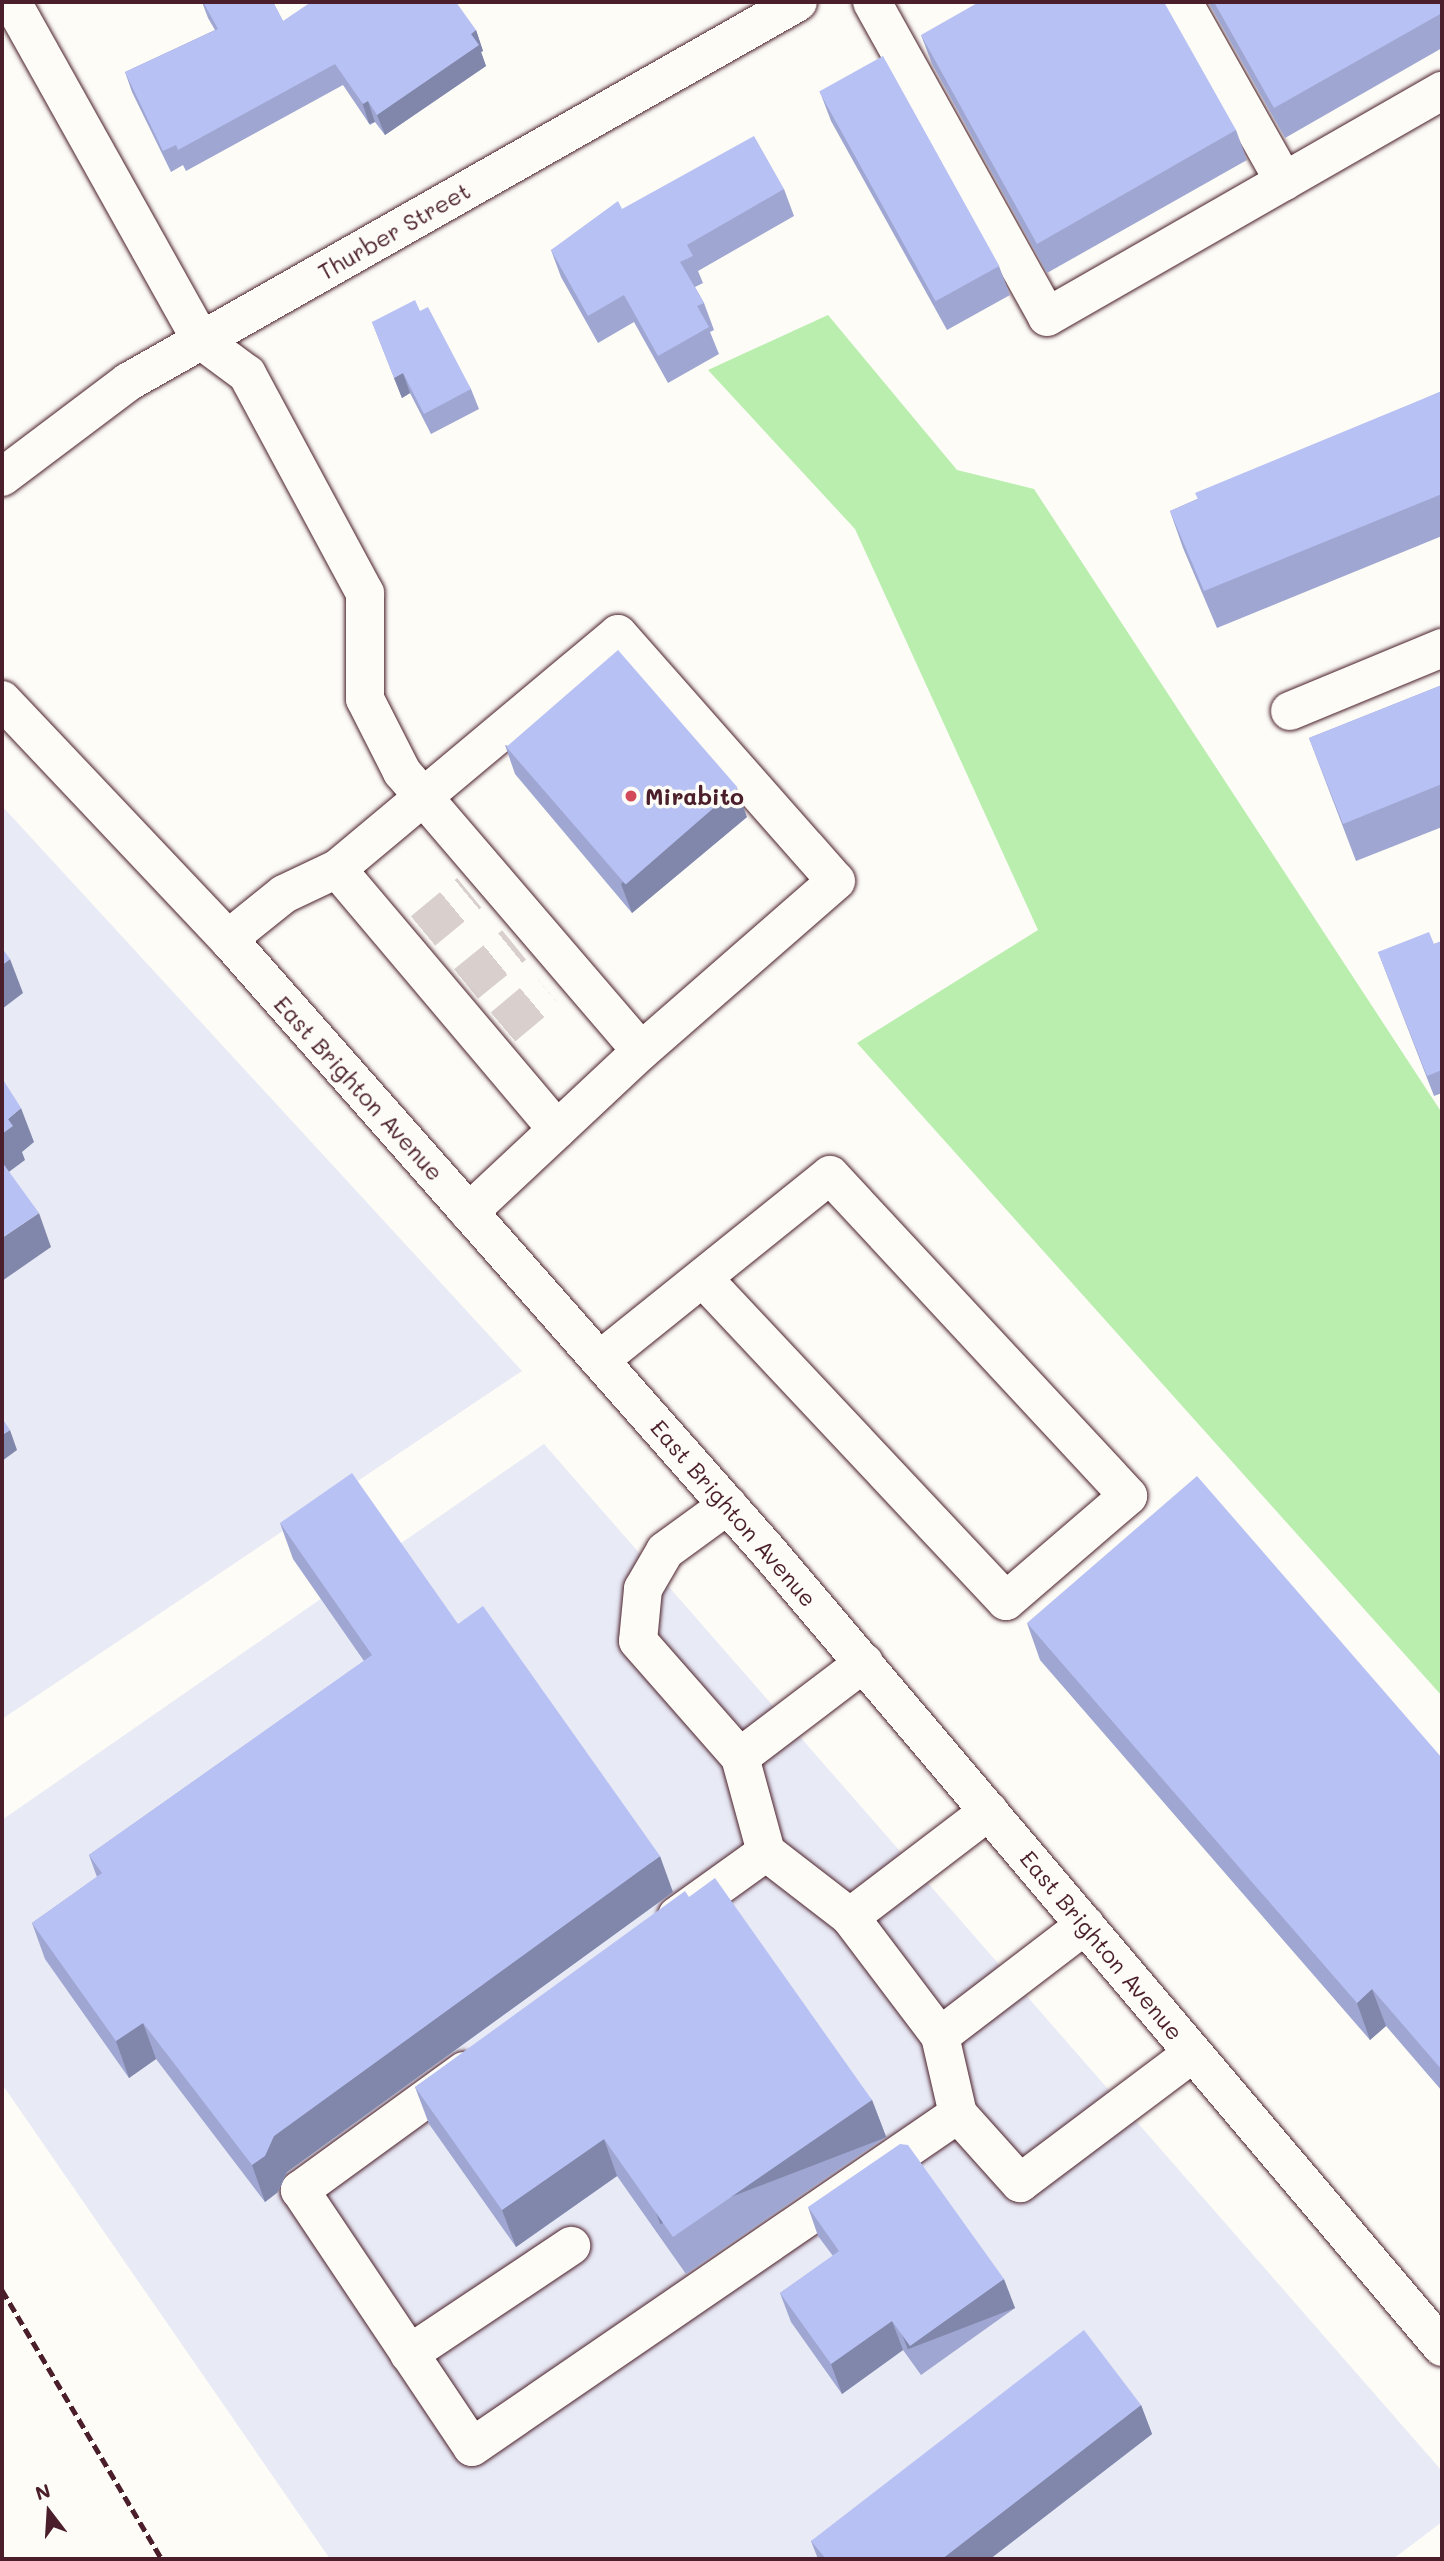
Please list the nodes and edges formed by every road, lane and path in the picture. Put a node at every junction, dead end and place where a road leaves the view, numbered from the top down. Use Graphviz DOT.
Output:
graph roads {
  1 [pos="12,2"];
  2 [pos="798,2"];
  3 [pos="872,2"];
  4 [pos="1183,2"];
  5 [pos="1442,91"];
  6 [pos="1284,181"];
  7 [pos="201,340"];
  8 [pos="2,477"];
  9 [pos="1442,648"];
  10 [pos="2,700"];
  11 [pos="1290,711"];
  12 [pos="423,797"];
  13 [pos="337,869"];
  14 [pos="228,939"];
  15 [pos="641,1051"];
  16 [pos="557,1129"];
  17 [pos="469,1212"];
  18 [pos="704,1279"];
  19 [pos="600,1360"];
  20 [pos="728,1505"];
  21 [pos="864,1663"];
  22 [pos="740,1757"];
  23 [pos="989,1811"];
  24 [pos="766,1852"];
  25 [pos="850,1917"];
  26 [pos="1085,1925"];
  27 [pos="644,1940"];
  28 [pos="940,2036"];
  29 [pos="500,2045"];
  30 [pos="1194,2053"];
  31 [pos="958,2114"];
  32 [pos="571,2246"];
  33 [pos="1442,2347"];
  34 [pos="409,2354"];
  1 -- 7 [label="main road"];
  2 -- 7 [label="main road, Thurber Street"];
  3 -- 6 [label="main road"];
  4 -- 6 [label="main road"];
  5 -- 6 [label="main road"];
  7 -- 8 [label="main road, Thurber Street"];
  7 -- 12 [label="main road"];
  9 -- 11 [label="main road"];
  10 -- 14 [label="main road, East Brighton Avenue"];
  12 -- 13 [label="main road"];
  12 -- 15 [label="main road"];
  12 -- 15 [label="main road"];
  13 -- 14 [label="main road"];
  13 -- 16 [label="main road"];
  14 -- 17 [label="main road, East Brighton Avenue"];
  15 -- 16 [label="main road"];
  16 -- 17 [label="main road"];
  17 -- 19 [label="main road, East Brighton Avenue"];
  18 -- 18 [label="main road"];
  18 -- 19 [label="main road"];
  19 -- 20 [label="main road, East Brighton Avenue"];
  20 -- 21 [label="main road, East Brighton Avenue"];
  20 -- 22 [label="main road"];
  21 -- 22 [label="main road"];
  21 -- 23 [label="main road, East Brighton Avenue"];
  22 -- 24 [label="main road"];
  23 -- 25 [label="main road"];
  23 -- 26 [label="main road, East Brighton Avenue"];
  24 -- 25 [label="main road"];
  24 -- 27 [label="main road"];
  25 -- 28 [label="main road"];
  26 -- 28 [label="main road"];
  26 -- 30 [label="main road, East Brighton Avenue"];
  28 -- 31 [label="main road"];
  29 -- 34 [label="main road"];
  30 -- 31 [label="main road"];
  30 -- 33 [label="main road, East Brighton Avenue"];
  31 -- 34 [label="main road"];
  32 -- 34 [label="main road"];
}
